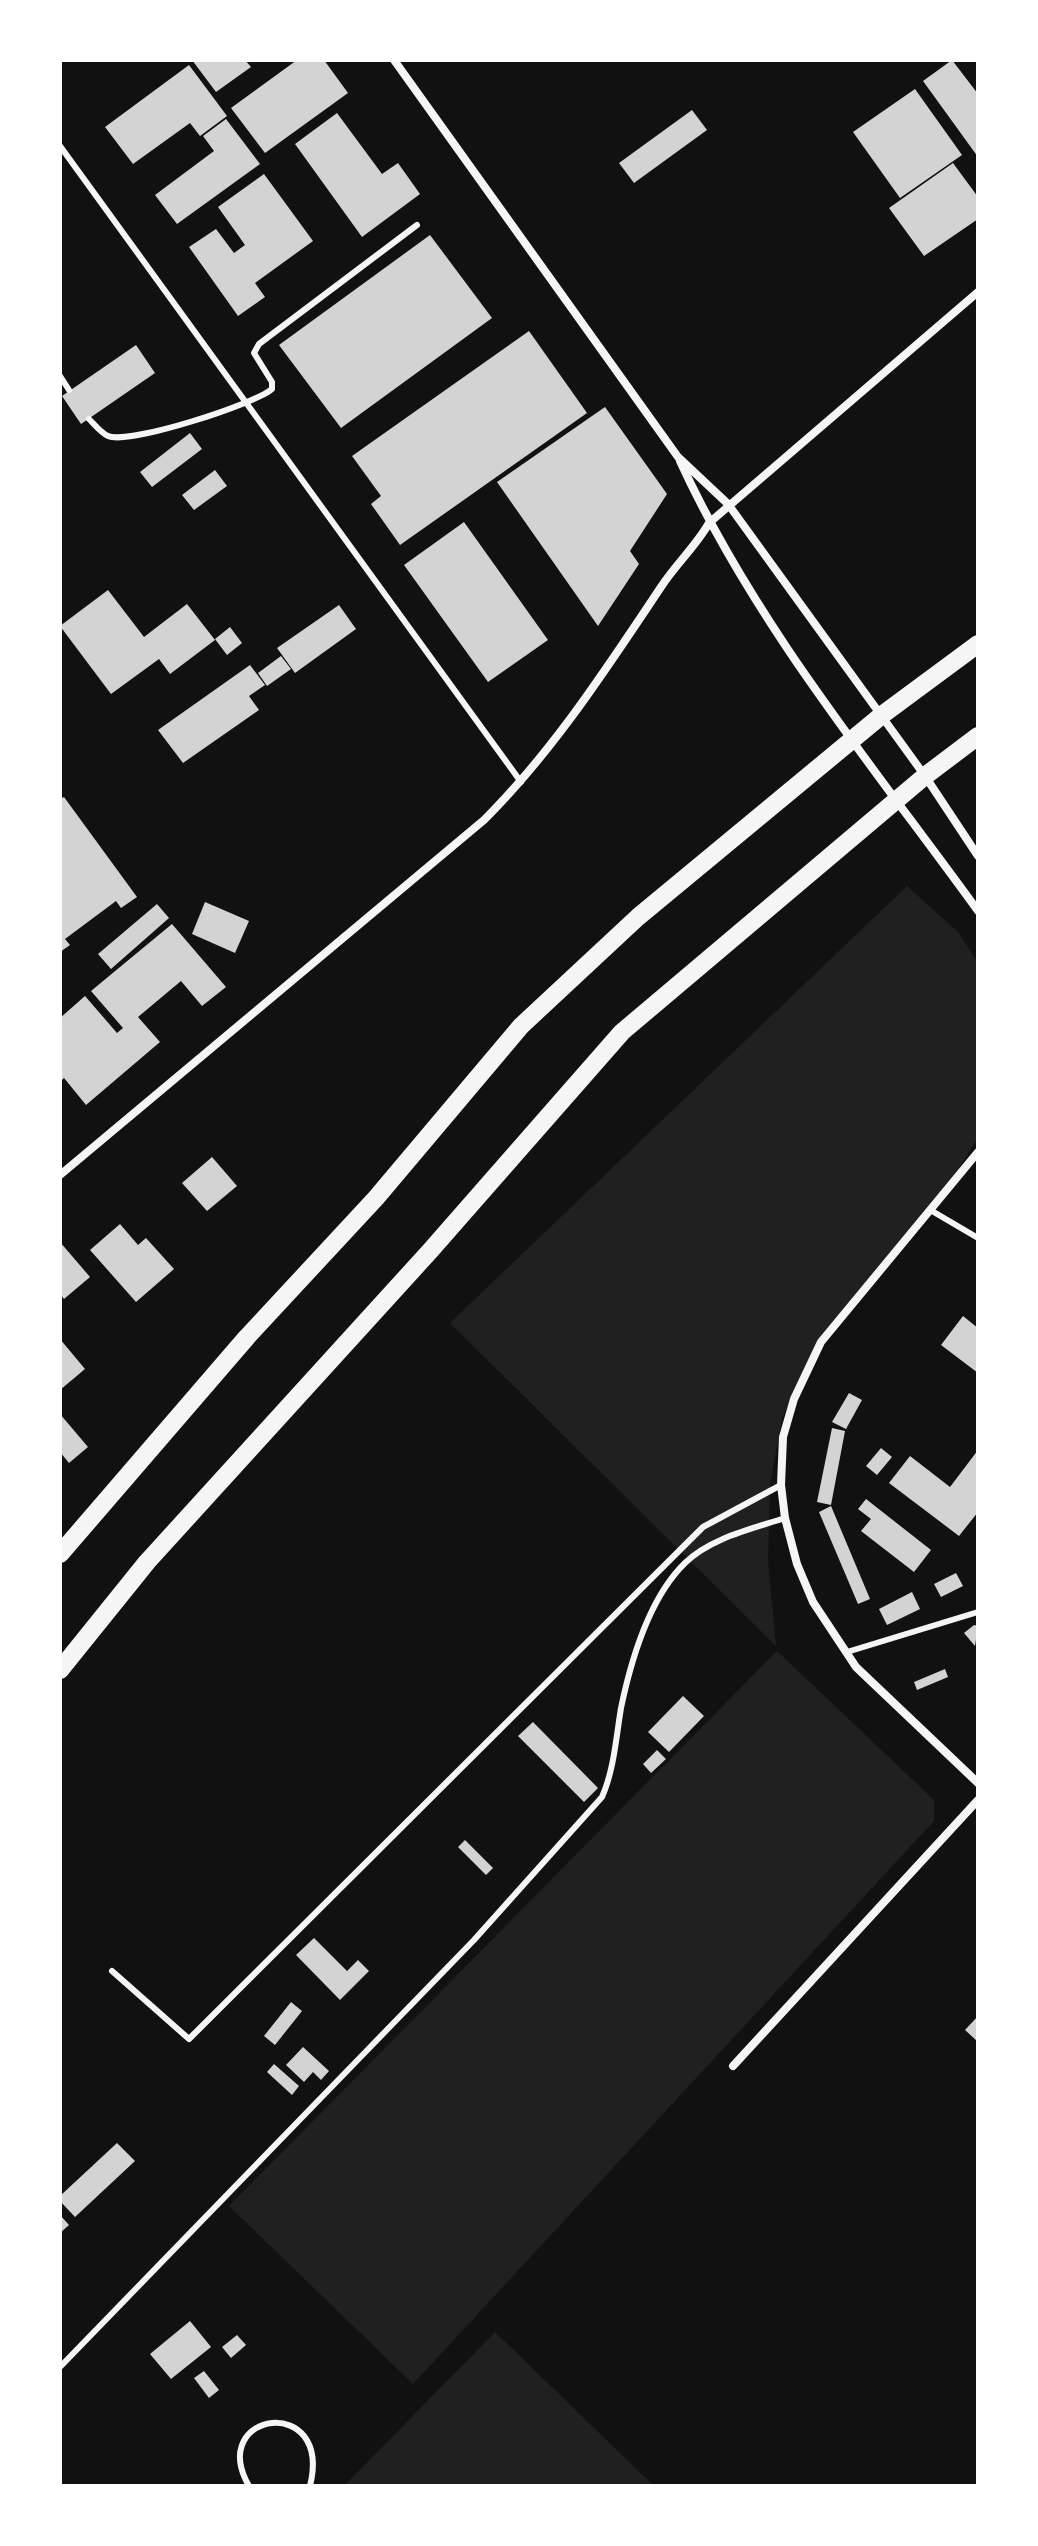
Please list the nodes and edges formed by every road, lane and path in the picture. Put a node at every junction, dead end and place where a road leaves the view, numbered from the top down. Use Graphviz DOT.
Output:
graph roads {
  1 [pos="394,60"];
  2 [pos="60,146"];
  3 [pos="417,225"];
  4 [pos="978,292"];
  5 [pos="60,376"];
  6 [pos="69,390"];
  7 [pos="244,402"];
  8 [pos="89,419"];
  9 [pos="678,457"];
  10 [pos="728,504"];
  11 [pos="709,523"];
  12 [pos="978,644"];
  13 [pos="882,715"];
  14 [pos="978,736"];
  15 [pos="851,742"];
  16 [pos="925,776"];
  17 [pos="521,782"];
  18 [pos="899,802"];
  19 [pos="978,856"];
  20 [pos="978,911"];
  21 [pos="978,1152"];
  22 [pos="60,1175"];
  23 [pos="932,1211"];
  24 [pos="978,1238"];
  25 [pos="781,1485"];
  26 [pos="785,1518"];
  27 [pos="60,1554"];
  28 [pos="978,1612"];
  29 [pos="847,1652"];
  30 [pos="60,1670"];
  31 [pos="978,1783"];
  32 [pos="978,1800"];
  33 [pos="112,1971"];
  34 [pos="733,2066"];
  35 [pos="60,2367"];
  36 [pos="249,2486"];
  37 [pos="310,2486"];
  1 -- 9 [label="street"];
  2 -- 7 [label="lane"];
  3 -- 7 [label="lane"];
  4 -- 10 [label="street"];
  5 -- 6 [label="lane"];
  7 -- 8 [label="lane"];
  7 -- 17 [label="lane"];
  9 -- 10 [label="street"];
  9 -- 11 [label="street"];
  10 -- 11 [label="street"];
  10 -- 13 [label="street"];
  11 -- 15 [label="street"];
  11 -- 17 [label="street"];
  12 -- 13 [label="main road"];
  13 -- 15 [label="main road"];
  13 -- 16 [label="street"];
  14 -- 16 [label="main road"];
  15 -- 18 [label="street"];
  15 -- 27 [label="main road"];
  16 -- 18 [label="main road"];
  16 -- 19 [label="street"];
  17 -- 22 [label="street"];
  18 -- 20 [label="street"];
  18 -- 30 [label="main road"];
  21 -- 23 [label="street"];
  23 -- 24 [label="lane"];
  23 -- 25 [label="street"];
  25 -- 26 [label="street"];
  25 -- 33 [label="lane"];
  26 -- 29 [label="street"];
  26 -- 35 [label="lane"];
  28 -- 29 [label="lane"];
  29 -- 31 [label="street"];
  32 -- 34 [label="street"];
  36 -- 37 [label="lane"];
}
